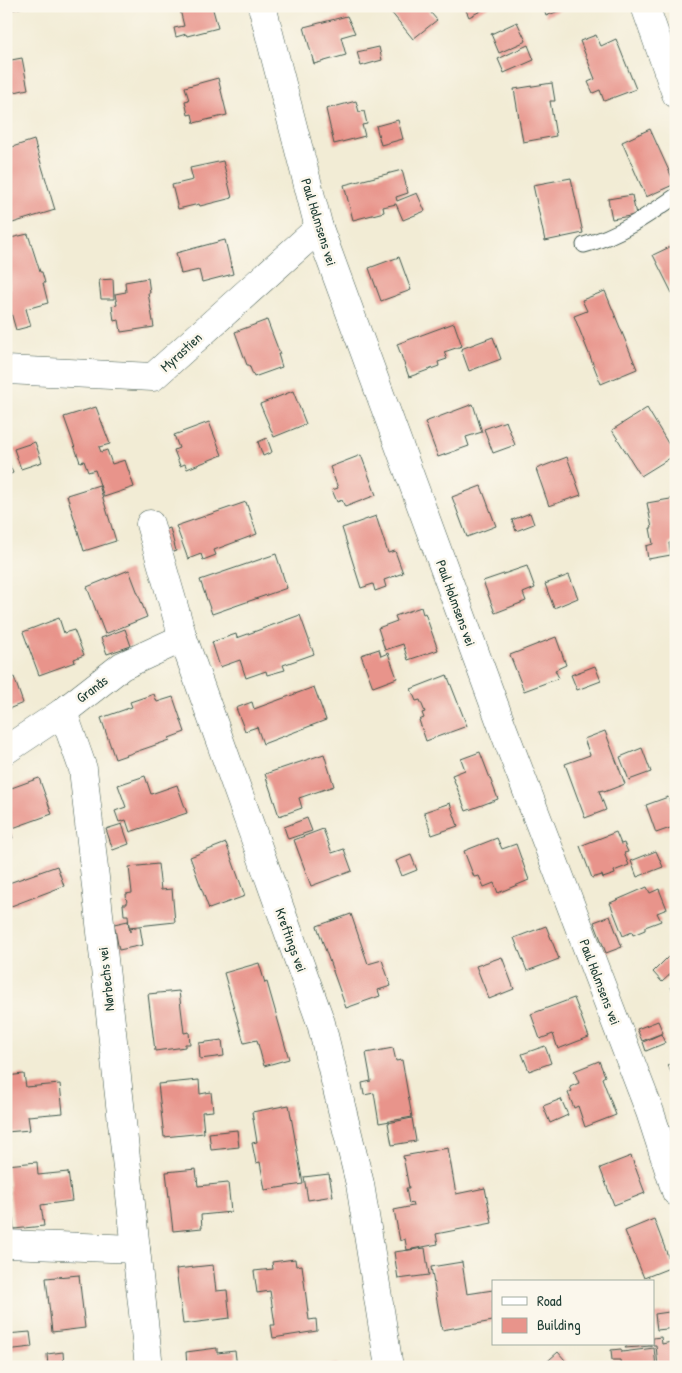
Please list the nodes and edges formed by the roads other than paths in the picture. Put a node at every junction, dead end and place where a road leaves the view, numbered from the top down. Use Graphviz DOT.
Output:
graph roads {
  1 [pos="262,6"];
  2 [pos="645,6"];
  3 [pos="676,94"];
  4 [pos="676,196"];
  5 [pos="318,228"];
  6 [pos="584,245"];
  7 [pos="6,370"];
  8 [pos="150,524"];
  9 [pos="183,638"];
  10 [pos="63,712"];
  11 [pos="6,750"];
  12 [pos="676,1192"];
  13 [pos="6,1244"];
  14 [pos="136,1248"];
  15 [pos="149,1367"];
  16 [pos="389,1367"];
  1 -- 5 [label="street, Paul Holmsens vei"];
  2 -- 3 [label="street"];
  4 -- 6 [label="lane"];
  5 -- 7 [label="street, Myrastien"];
  5 -- 12 [label="street, Paul Holmsens vei"];
  8 -- 9 [label="street, Kreftings vei"];
  9 -- 10 [label="street, Granås"];
  9 -- 16 [label="street, Kreftings vei"];
  10 -- 11 [label="street, Granås"];
  10 -- 14 [label="street, Nørbechs vei"];
  13 -- 14 [label="street"];
  14 -- 15 [label="street, Nørbechs vei"];
}
